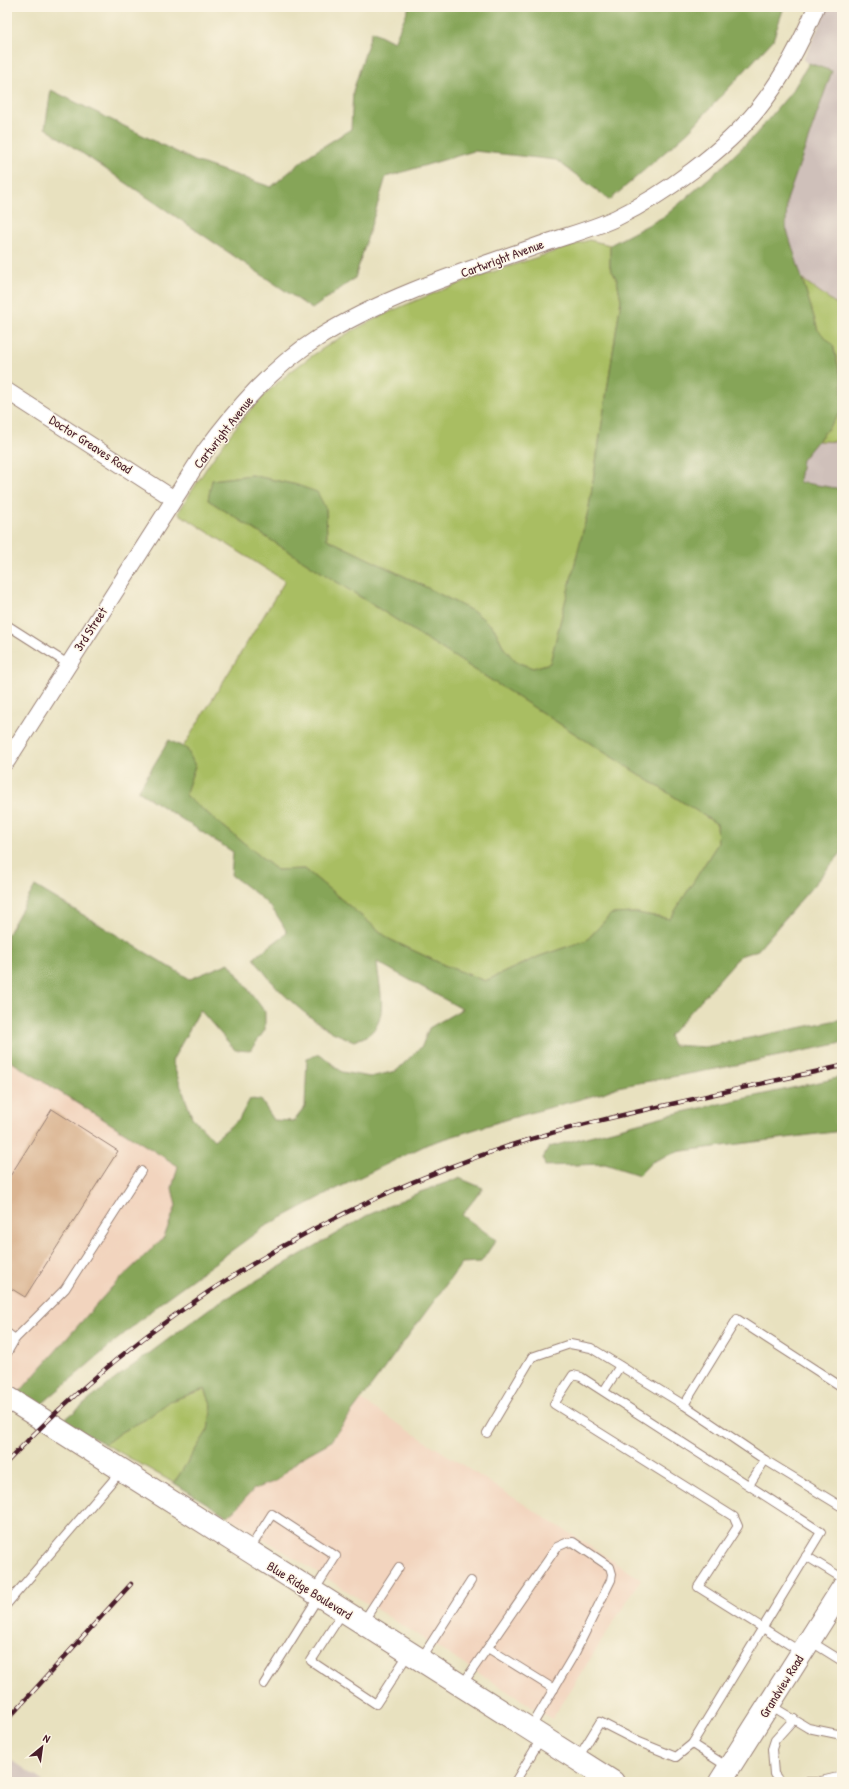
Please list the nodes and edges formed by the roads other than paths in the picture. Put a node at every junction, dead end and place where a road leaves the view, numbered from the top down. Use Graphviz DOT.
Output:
graph roads {
  1 [pos="816,7"];
  2 [pos="7,391"];
  3 [pos="174,499"];
  4 [pos="7,625"];
  5 [pos="68,664"];
  6 [pos="7,761"];
  7 [pos="141,1171"];
  8 [pos="7,1333"];
  9 [pos="15,1339"];
  10 [pos="7,1353"];
  11 [pos="620,1366"];
  12 [pos="842,1387"];
  13 [pos="604,1391"];
  14 [pos="7,1397"];
  15 [pos="684,1405"];
  16 [pos="487,1432"];
  17 [pos="765,1460"];
  18 [pos="122,1470"];
  19 [pos="749,1485"];
  20 [pos="842,1507"];
  21 [pos="249,1551"];
  22 [pos="806,1556"];
  23 [pos="399,1567"];
  24 [pos="842,1578"];
  25 [pos="471,1581"];
  26 [pos="842,1589"];
  27 [pos="316,1593"];
  28 [pos="7,1604"];
  29 [pos="344,1611"];
  30 [pos="362,1623"];
  31 [pos="762,1627"];
  32 [pos="806,1647"];
  33 [pos="488,1648"];
  34 [pos="415,1656"];
  35 [pos="842,1661"];
  36 [pos="264,1684"];
  37 [pos="461,1686"];
  38 [pos="554,1689"];
  39 [pos="769,1704"];
  40 [pos="794,1719"];
  41 [pos="536,1733"];
  42 [pos="842,1735"];
  43 [pos="692,1744"];
  44 [pos="577,1759"];
  45 [pos="724,1775"];
  46 [pos="842,1776"];
  47 [pos="515,1782"];
  48 [pos="613,1782"];
  49 [pos="780,1782"];
  50 [pos="801,1782"];
  51 [pos="817,1782"];
  1 -- 3 [label="street, Cartwright Avenue"];
  2 -- 3 [label="street, Doctor Greaves Road"];
  3 -- 5 [label="street, 3rd Street"];
  4 -- 5 [label="lane"];
  5 -- 6 [label="street, 3rd Street"];
  7 -- 9 [label="lane"];
  8 -- 9 [label="lane"];
  9 -- 10 [label="lane"];
  11 -- 13 [label="lane"];
  11 -- 15 [label="lane"];
  11 -- 16 [label="lane"];
  12 -- 15 [label="lane"];
  13 -- 19 [label="lane"];
  13 -- 31 [label="lane"];
  14 -- 18 [label="main road, Blue Ridge Boulevard"];
  15 -- 17 [label="lane"];
  17 -- 19 [label="lane"];
  17 -- 20 [label="lane"];
  18 -- 21 [label="main road, Blue Ridge Boulevard"];
  18 -- 28 [label="lane"];
  19 -- 22 [label="lane"];
  21 -- 27 [label="main road, Blue Ridge Boulevard"];
  21 -- 27 [label="lane"];
  22 -- 24 [label="lane"];
  22 -- 31 [label="lane"];
  23 -- 30 [label="lane"];
  25 -- 34 [label="lane"];
  26 -- 32 [label="main road, Grandview Road"];
  27 -- 29 [label="main road, Blue Ridge Boulevard"];
  27 -- 36 [label="lane"];
  29 -- 30 [label="main road, Blue Ridge Boulevard"];
  29 -- 34 [label="lane"];
  30 -- 34 [label="main road, Blue Ridge Boulevard"];
  31 -- 32 [label="lane"];
  31 -- 43 [label="lane"];
  32 -- 35 [label="lane"];
  32 -- 39 [label="main road, Grandview Road"];
  33 -- 37 [label="lane"];
  33 -- 38 [label="lane"];
  33 -- 38 [label="lane"];
  34 -- 37 [label="main road, Blue Ridge Boulevard"];
  37 -- 41 [label="main road, Blue Ridge Boulevard"];
  38 -- 41 [label="lane"];
  39 -- 40 [label="lane"];
  39 -- 45 [label="main road, Grandview Road"];
  40 -- 42 [label="lane"];
  40 -- 49 [label="lane"];
  41 -- 44 [label="main road, Blue Ridge Boulevard"];
  41 -- 47 [label="lane"];
  43 -- 44 [label="lane"];
  43 -- 45 [label="lane"];
  44 -- 48 [label="main road, Blue Ridge Boulevard"];
  46 -- 51 [label="lane"];
  50 -- 51 [label="lane"];
}
